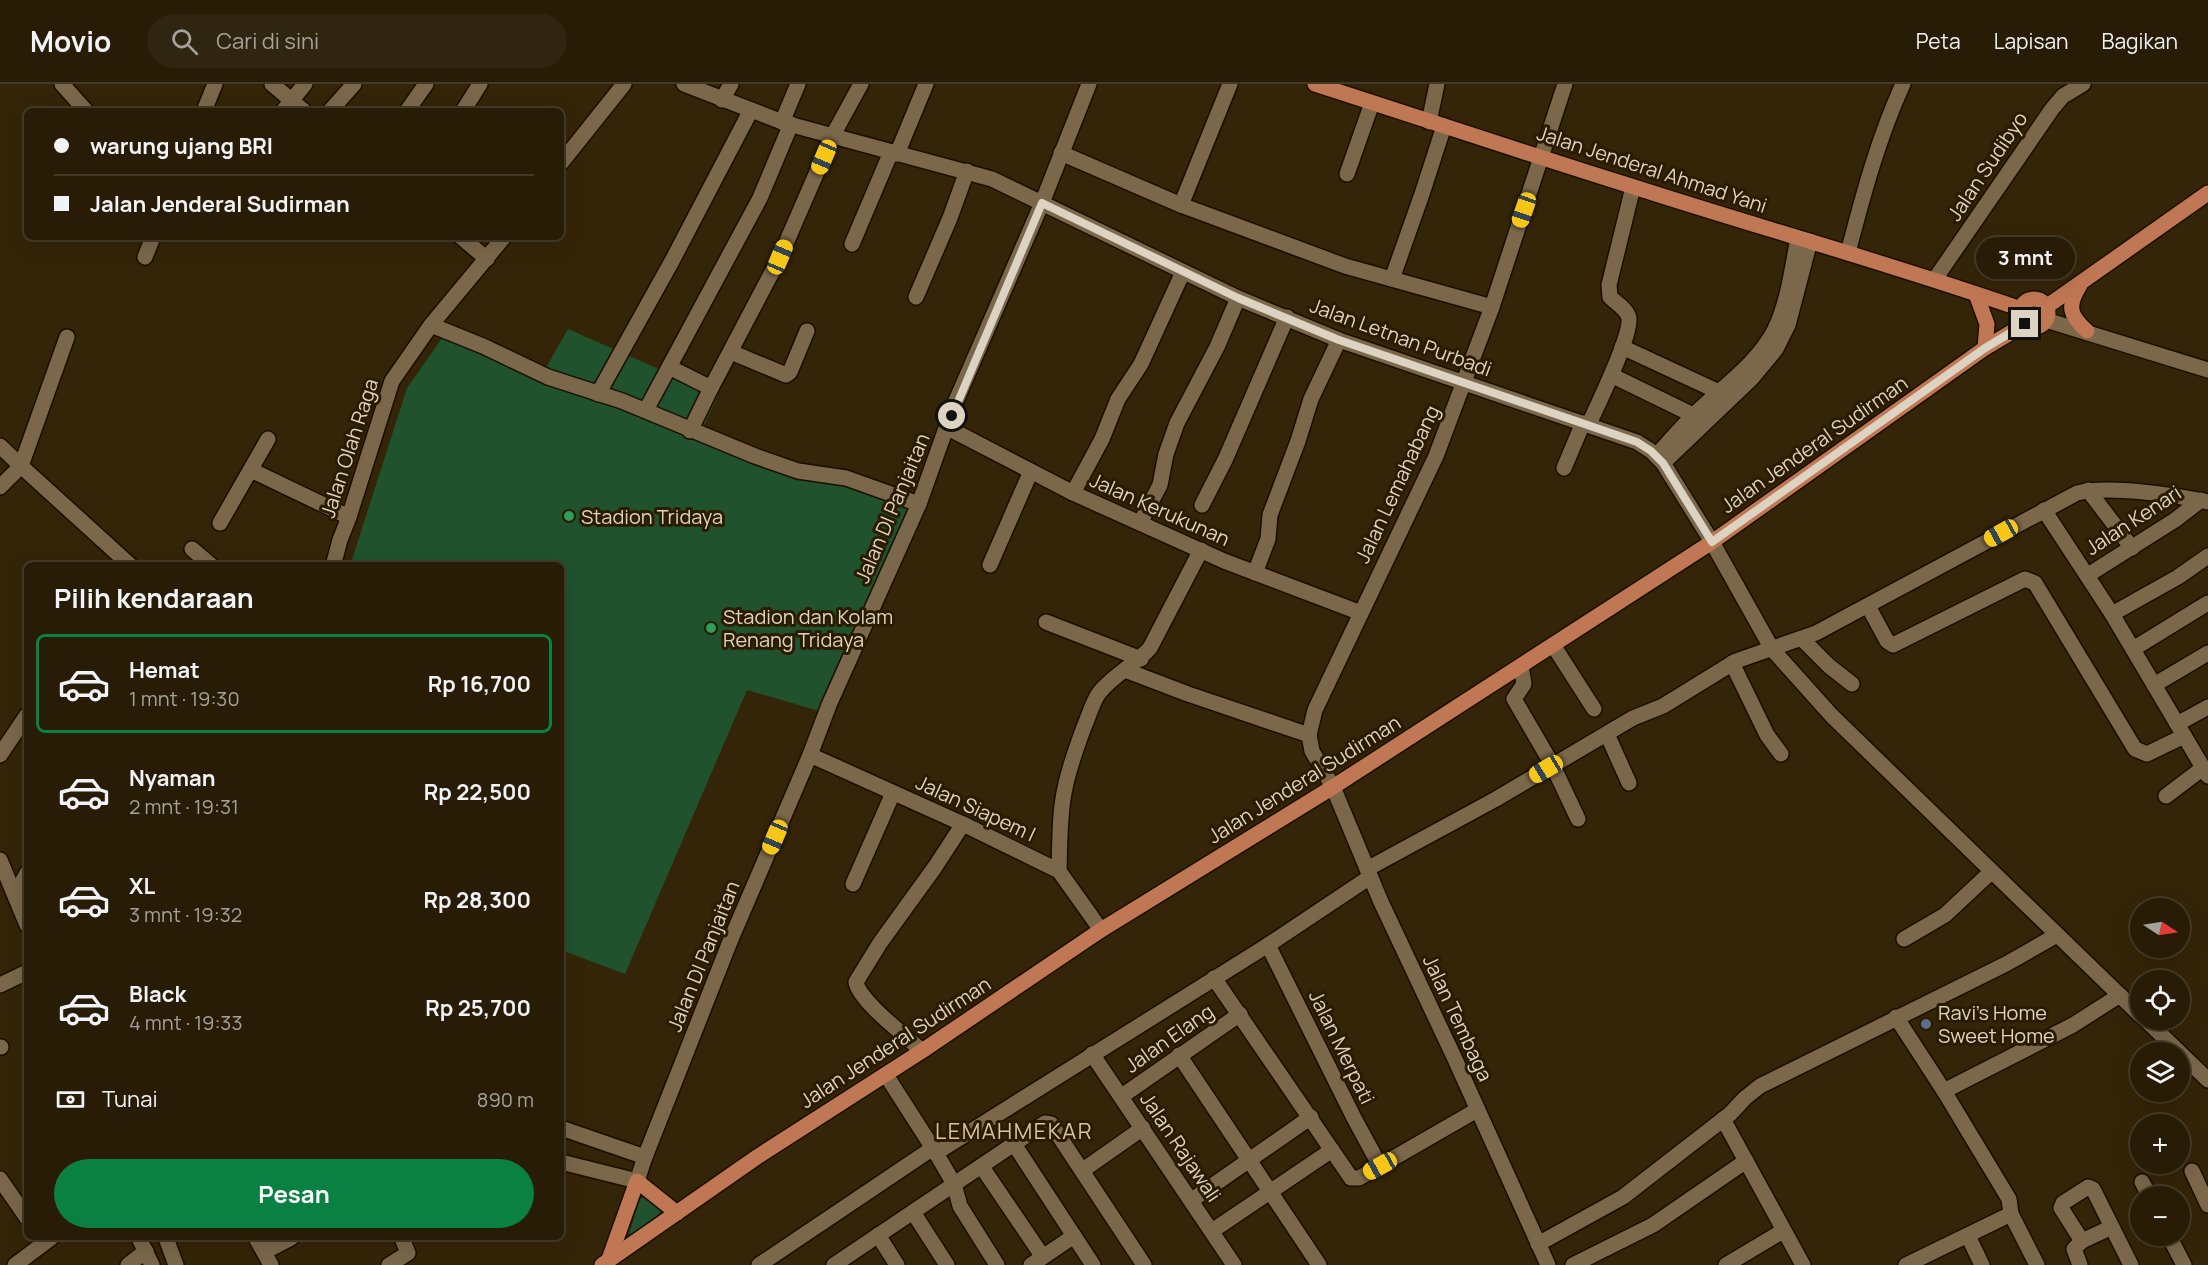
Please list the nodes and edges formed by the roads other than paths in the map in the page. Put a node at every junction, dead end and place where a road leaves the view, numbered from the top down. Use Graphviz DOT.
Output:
graph roads {
  1 [pos="62,84"];
  2 [pos="215,84"];
  3 [pos="272,84"];
  4 [pos="305,84"];
  5 [pos="354,84"];
  6 [pos="426,84"];
  7 [pos="480,84"];
  8 [pos="624,84"];
  9 [pos="684,84"];
  10 [pos="731,84"];
  11 [pos="798,84"];
  12 [pos="861,84"];
  13 [pos="926,84"];
  14 [pos="1089,84"];
  15 [pos="1230,84"];
  16 [pos="1315,84"];
  17 [pos="1437,84"];
  18 [pos="1565,84"];
  19 [pos="1903,84"];
  20 [pos="2083,84"];
  21 [pos="722,100"];
  22 [pos="1372,103"];
  23 [pos="287,106"];
  24 [pos="83,108"];
  25 [pos="205,108"];
  26 [pos="333,108"];
  27 [pos="408,108"];
  28 [pos="464,108"];
  29 [pos="751,110"];
  30 [pos="786,123"];
  31 [pos="1436,124"];
  32 [pos="833,135"];
  33 [pos="894,153"];
  34 [pos="1062,153"];
  35 [pos="1542,157"];
  36 [pos="564,159"];
  37 [pos="967,171"];
  38 [pos="1347,174"];
  39 [pos="1633,187"];
  40 [pos="2208,193"];
  41 [pos="1042,203"];
  42 [pos="1181,205"];
  43 [pos="1804,239"];
  44 [pos="152,240"];
  45 [pos="465,240"];
  46 [pos="502,240"];
  47 [pos="852,244"];
  48 [pos="1848,253"];
  49 [pos="145,257"];
  50 [pos="487,258"];
  51 [pos="1183,273"];
  52 [pos="1392,279"];
  53 [pos="1935,279"];
  54 [pos="2081,282"];
  55 [pos="1977,294"];
  56 [pos="916,297"];
  57 [pos="1238,298"];
  58 [pos="1492,308"];
  59 [pos="2021,309"];
  60 [pos="2046,314"];
  61 [pos="1287,317"];
  62 [pos="2025,324"];
  63 [pos="431,325"];
  64 [pos="2087,331"];
  65 [pos="807,332"];
  66 [pos="67,337"];
  67 [pos="1339,340"];
  68 [pos="1622,347"];
  69 [pos="1985,348"];
  70 [pos="731,352"];
  71 [pos="669,367"];
  72 [pos="2208,370"];
  73 [pos="1611,375"];
  74 [pos="1465,384"];
  75 [pos="711,388"];
  76 [pos="1719,392"];
  77 [pos="598,394"];
  78 [pos="646,410"];
  79 [pos="1693,415"];
  80 [pos="1586,424"];
  81 [pos="948,429"];
  82 [pos="690,431"];
  83 [pos="268,439"];
  84 [pos="0,446"];
  85 [pos="1660,459"];
  86 [pos="21,466"];
  87 [pos="1564,468"];
  88 [pos="251,470"];
  89 [pos="1031,471"];
  90 [pos="0,487"];
  91 [pos="2088,490"];
  92 [pos="1073,493"];
  93 [pos="2205,501"];
  94 [pos="919,504"];
  95 [pos="1202,505"];
  96 [pos="2044,510"];
  97 [pos="349,517"];
  98 [pos="220,523"];
  99 [pos="1140,523"];
  100 [pos="1712,542"];
  101 [pos="2132,548"];
  102 [pos="192,549"];
  103 [pos="1201,550"];
  104 [pos="2208,556"];
  105 [pos="127,562"];
  106 [pos="207,562"];
  107 [pos="334,562"];
  108 [pos="990,565"];
  109 [pos="1256,573"];
  110 [pos="2088,575"];
  111 [pos="2208,603"];
  112 [pos="1868,606"];
  113 [pos="1361,613"];
  114 [pos="2112,614"];
  115 [pos="1046,622"];
  116 [pos="1785,644"];
  117 [pos="1552,645"];
  118 [pos="2133,649"];
  119 [pos="2208,653"];
  120 [pos="1141,659"];
  121 [pos="1732,663"];
  122 [pos="1521,666"];
  123 [pos="1125,670"];
  124 [pos="1852,684"];
  125 [pos="2154,685"];
  126 [pos="2208,707"];
  127 [pos="1594,710"];
  128 [pos="24,719"];
  129 [pos="2181,730"];
  130 [pos="1606,734"];
  131 [pos="1309,735"];
  132 [pos="1781,754"];
  133 [pos="0,755"];
  134 [pos="810,755"];
  135 [pos="2205,765"];
  136 [pos="1553,766"];
  137 [pos="1629,783"];
  138 [pos="1333,787"];
  139 [pos="893,793"];
  140 [pos="2166,796"];
  141 [pos="1578,819"];
  142 [pos="963,824"];
  143 [pos="0,860"];
  144 [pos="1059,871"];
  145 [pos="1991,872"];
  146 [pos="1369,873"];
  147 [pos="24,878"];
  148 [pos="853,884"];
  149 [pos="15,895"];
  150 [pos="24,918"];
  151 [pos="1101,930"];
  152 [pos="2056,935"];
  153 [pos="1904,939"];
  154 [pos="1268,945"];
  155 [pos="24,962"];
  156 [pos="24,973"];
  157 [pos="0,974"];
  158 [pos="1214,978"];
  159 [pos="0,985"];
  160 [pos="2120,995"];
  161 [pos="2130,1005"];
  162 [pos="1240,1014"];
  163 [pos="1896,1017"];
  164 [pos="2155,1030"];
  165 [pos="922,1051"];
  166 [pos="1092,1054"];
  167 [pos="1179,1055"];
  168 [pos="886,1075"];
  169 [pos="2206,1080"];
  170 [pos="1944,1091"];
  171 [pos="1122,1096"];
  172 [pos="1477,1110"];
  173 [pos="1311,1117"];
  174 [pos="1723,1119"];
  175 [pos="1143,1128"];
  176 [pos="564,1129"];
  177 [pos="1014,1144"];
  178 [pos="1332,1150"];
  179 [pos="935,1151"];
  180 [pos="645,1157"];
  181 [pos="1249,1159"];
  182 [pos="1746,1161"];
  183 [pos="564,1163"];
  184 [pos="1380,1166"];
  185 [pos="982,1167"];
  186 [pos="1083,1170"];
  187 [pos="2192,1171"];
  188 [pos="0,1179"];
  189 [pos="637,1181"];
  190 [pos="2142,1182"];
  191 [pos="954,1184"];
  192 [pos="2144,1186"];
  193 [pos="1270,1190"];
  194 [pos="1192,1200"];
  195 [pos="2208,1205"];
  196 [pos="913,1212"];
  197 [pos="677,1213"];
  198 [pos="24,1214"];
  199 [pos="2011,1214"];
  200 [pos="2112,1227"];
  201 [pos="1212,1231"];
  202 [pos="1783,1231"];
  203 [pos="878,1235"];
  204 [pos="1074,1236"];
  205 [pos="1968,1236"];
  206 [pos="45,1240"];
  207 [pos="167,1240"];
  208 [pos="257,1240"];
  209 [pos="289,1240"];
  210 [pos="403,1240"];
  211 [pos="2082,1241"];
  212 [pos="1538,1244"];
  213 [pos="2174,1246"];
  214 [pos="146,1251"];
  215 [pos="267,1258"];
  216 [pos="1929,1260"];
  217 [pos="1037,1261"];
  218 [pos="844,1262"];
  219 [pos="605,1263"];
  220 [pos="15,1265"];
  221 [pos="128,1265"];
  222 [pos="176,1265"];
  223 [pos="389,1265"];
  224 [pos="759,1265"];
  225 [pos="897,1265"];
  226 [pos="947,1265"];
  227 [pos="997,1265"];
  228 [pos="1093,1265"];
  229 [pos="1144,1265"];
  230 [pos="1234,1265"];
  231 [pos="1319,1265"];
  232 [pos="1548,1265"];
  233 [pos="1573,1265"];
  234 [pos="1726,1265"];
  235 [pos="1803,1265"];
  236 [pos="1906,1265"];
  237 [pos="1982,1265"];
  238 [pos="2037,1265"];
  239 [pos="2080,1265"];
  240 [pos="2131,1265"];
  241 [pos="2184,1265"];
  1 -- 24 [label="street"];
  2 -- 25 [label="street"];
  3 -- 23 [label="street"];
  4 -- 23 [label="street"];
  5 -- 26 [label="street"];
  6 -- 27 [label="street"];
  7 -- 28 [label="street"];
  8 -- 36 [label="street"];
  9 -- 21 [label="street, Jalan Letnan Purbadi"];
  10 -- 21 [label="street"];
  11 -- 30 [label="street"];
  12 -- 32 [label="street"];
  13 -- 33 [label="street"];
  14 -- 34 [label="street, Jalan DI Panjaitan"];
  15 -- 42 [label="street"];
  16 -- 22 [label="main road, Jalan Jenderal Ahmad Yani"];
  17 -- 31 [label="street"];
  18 -- 35 [label="street, Jalan Lemahabang"];
  19 -- 48 [label="street"];
  20 -- 53 [label="street, Jalan Sudibyo"];
  21 -- 29 [label="street, Jalan Letnan Purbadi"];
  22 -- 31 [label="main road, Jalan Jenderal Ahmad Yani"];
  22 -- 38 [label="street"];
  29 -- 30 [label="street, Jalan Letnan Purbadi"];
  29 -- 77 [label="street"];
  30 -- 32 [label="street, Jalan Letnan Purbadi"];
  30 -- 71 [label="street"];
  31 -- 35 [label="main road, Jalan Jenderal Ahmad Yani"];
  31 -- 52 [label="street"];
  32 -- 33 [label="street, Jalan Letnan Purbadi"];
  32 -- 70 [label="street"];
  33 -- 37 [label="street, Jalan Letnan Purbadi"];
  33 -- 47 [label="street"];
  34 -- 41 [label="street, Jalan DI Panjaitan"];
  34 -- 42 [label="street"];
  35 -- 39 [label="main road, Jalan Jenderal Ahmad Yani"];
  35 -- 58 [label="street, Jalan Lemahabang"];
  37 -- 41 [label="street, Jalan Letnan Purbadi"];
  37 -- 56 [label="street"];
  39 -- 43 [label="main road, Jalan Jenderal Ahmad Yani"];
  39 -- 68 [label="street"];
  40 -- 54 [label="main road"];
  41 -- 51 [label="street, Jalan Letnan Purbadi"];
  41 -- 81 [label="street, Jalan DI Panjaitan"];
  42 -- 52 [label="street"];
  43 -- 48 [label="main road, Jalan Jenderal Ahmad Yani"];
  43 -- 76 [label="street"];
  43 -- 85 [label="street"];
  44 -- 49 [label="street"];
  45 -- 50 [label="street"];
  46 -- 50 [label="street, Jalan Olah Raga"];
  48 -- 53 [label="main road, Jalan Jenderal Ahmad Yani"];
  50 -- 63 [label="street, Jalan Olah Raga"];
  51 -- 57 [label="street, Jalan Letnan Purbadi"];
  51 -- 92 [label="street"];
  52 -- 58 [label="street"];
  53 -- 55 [label="main road, Jalan Jenderal Ahmad Yani"];
  54 -- 60 [label="main road"];
  54 -- 64 [label="main road"];
  55 -- 59 [label="main road, Jalan Jenderal Ahmad Yani"];
  55 -- 69 [label="main road"];
  57 -- 61 [label="street, Jalan Letnan Purbadi"];
  57 -- 99 [label="street"];
  58 -- 74 [label="street, Jalan Lemahabang"];
  59 -- 60 [label="main road"];
  59 -- 62 [label="main road"];
  60 -- 62 [label="main road"];
  60 -- 64 [label="street"];
  61 -- 67 [label="street, Jalan Letnan Purbadi"];
  61 -- 95 [label="street"];
  62 -- 69 [label="main road, Jalan Jenderal Sudirman"];
  63 -- 77 [label="street"];
  63 -- 97 [label="street, Jalan Olah Raga"];
  64 -- 72 [label="street"];
  65 -- 70 [label="street"];
  66 -- 86 [label="street"];
  67 -- 74 [label="street, Jalan Letnan Purbadi"];
  67 -- 109 [label="street"];
  68 -- 73 [label="street"];
  68 -- 76 [label="street"];
  69 -- 100 [label="main road, Jalan Jenderal Sudirman"];
  70 -- 75 [label="street"];
  71 -- 75 [label="street"];
  71 -- 78 [label="street"];
  73 -- 79 [label="street"];
  73 -- 80 [label="street"];
  74 -- 80 [label="street, Jalan Letnan Purbadi"];
  74 -- 113 [label="street, Jalan Lemahabang"];
  75 -- 82 [label="street"];
  76 -- 79 [label="street"];
  77 -- 78 [label="street"];
  78 -- 82 [label="street"];
  79 -- 85 [label="street"];
  80 -- 85 [label="street, Jalan Letnan Purbadi"];
  80 -- 87 [label="street"];
  81 -- 89 [label="street, Jalan Kerukunan"];
  81 -- 94 [label="street, Jalan DI Panjaitan"];
  82 -- 94 [label="street"];
  83 -- 88 [label="street"];
  84 -- 86 [label="street"];
  85 -- 100 [label="street, Jalan Letnan Purbadi"];
  86 -- 90 [label="street"];
  86 -- 105 [label="street"];
  88 -- 97 [label="street"];
  88 -- 98 [label="street"];
  89 -- 92 [label="street, Jalan Kerukunan"];
  89 -- 108 [label="street"];
  91 -- 93 [label="street"];
  91 -- 96 [label="street"];
  91 -- 101 [label="street"];
  92 -- 99 [label="street, Jalan Kerukunan"];
  93 -- 101 [label="street, Jalan Kenari"];
  94 -- 134 [label="street, Jalan DI Panjaitan"];
  96 -- 110 [label="street"];
  96 -- 112 [label="street"];
  97 -- 107 [label="street, Jalan Olah Raga"];
  99 -- 103 [label="street, Jalan Kerukunan"];
  100 -- 116 [label="street, Jalan Letnan Purbadi"];
  100 -- 117 [label="main road, Jalan Jenderal Sudirman"];
  101 -- 110 [label="street, Jalan Kenari"];
  102 -- 106 [label="street"];
  103 -- 109 [label="street, Jalan Kerukunan"];
  103 -- 120 [label="street"];
  104 -- 114 [label="street"];
  109 -- 113 [label="street, Jalan Kerukunan"];
  110 -- 114 [label="street"];
  111 -- 118 [label="street"];
  112 -- 116 [label="street"];
  112 -- 129 [label="street"];
  113 -- 131 [label="street, Jalan Lemahabang"];
  114 -- 118 [label="street"];
  115 -- 120 [label="street"];
  116 -- 121 [label="street"];
  116 -- 124 [label="street"];
  116 -- 145 [label="street"];
  117 -- 122 [label="main road, Jalan Jenderal Sudirman"];
  117 -- 127 [label="street"];
  118 -- 125 [label="street"];
  119 -- 125 [label="street"];
  120 -- 123 [label="street"];
  121 -- 130 [label="street"];
  121 -- 132 [label="street"];
  122 -- 136 [label="street"];
  122 -- 138 [label="main road, Jalan Jenderal Sudirman"];
  123 -- 131 [label="street"];
  123 -- 144 [label="street"];
  125 -- 129 [label="street"];
  126 -- 129 [label="street"];
  128 -- 133 [label="street"];
  129 -- 135 [label="street"];
  130 -- 136 [label="street"];
  130 -- 137 [label="street"];
  131 -- 138 [label="street"];
  134 -- 139 [label="street, Jalan Siapem I"];
  134 -- 180 [label="street, Jalan DI Panjaitan"];
  135 -- 140 [label="street"];
  136 -- 141 [label="street"];
  136 -- 146 [label="street"];
  138 -- 146 [label="street, Jalan Tembaga"];
  138 -- 151 [label="main road, Jalan Jenderal Sudirman"];
  139 -- 142 [label="street, Jalan Siapem I"];
  139 -- 148 [label="street"];
  142 -- 144 [label="street, Jalan Siapem I"];
  142 -- 165 [label="street"];
  143 -- 149 [label="street"];
  144 -- 151 [label="street, Jalan Siapem I"];
  145 -- 152 [label="street"];
  145 -- 153 [label="street"];
  146 -- 154 [label="street"];
  146 -- 172 [label="street, Jalan Tembaga"];
  147 -- 149 [label="street"];
  149 -- 150 [label="street"];
  151 -- 165 [label="main road, Jalan Jenderal Sudirman"];
  152 -- 160 [label="street"];
  152 -- 163 [label="street"];
  154 -- 158 [label="street"];
  154 -- 184 [label="street, Jalan Merpati"];
  155 -- 157 [label="street"];
  156 -- 159 [label="street"];
  158 -- 162 [label="street"];
  158 -- 166 [label="street"];
  160 -- 161 [label="street"];
  160 -- 170 [label="street"];
  162 -- 167 [label="street, Jalan Elang"];
  162 -- 173 [label="street"];
  163 -- 170 [label="street"];
  163 -- 174 [label="street"];
  164 -- 169 [label="street"];
  165 -- 168 [label="main road, Jalan Jenderal Sudirman"];
  166 -- 171 [label="street, Jalan Rajawali"];
  166 -- 179 [label="street"];
  167 -- 171 [label="street, Jalan Elang"];
  167 -- 181 [label="street"];
  168 -- 179 [label="street"];
  168 -- 197 [label="main road, Jalan Jenderal Sudirman"];
  170 -- 199 [label="street"];
  171 -- 175 [label="street, Jalan Rajawali"];
  172 -- 184 [label="street"];
  172 -- 212 [label="street, Jalan Tembaga"];
  173 -- 178 [label="street"];
  173 -- 181 [label="street"];
  174 -- 182 [label="street"];
  174 -- 212 [label="street"];
  175 -- 186 [label="street"];
  175 -- 194 [label="street, Jalan Rajawali"];
  176 -- 180 [label="street"];
  177 -- 185 [label="street"];
  177 -- 186 [label="street"];
  177 -- 204 [label="street"];
  178 -- 184 [label="street"];
  178 -- 193 [label="street"];
  179 -- 191 [label="street"];
  179 -- 224 [label="street"];
  180 -- 189 [label="street, Jalan DI Panjaitan"];
  181 -- 193 [label="street"];
  181 -- 194 [label="street"];
  182 -- 202 [label="street"];
  182 -- 233 [label="street"];
  183 -- 189 [label="street"];
  185 -- 191 [label="street"];
  185 -- 217 [label="street"];
  186 -- 229 [label="street"];
  187 -- 195 [label="street"];
  188 -- 198 [label="street"];
  189 -- 197 [label="main road"];
  189 -- 219 [label="main road"];
  190 -- 192 [label="street"];
  191 -- 196 [label="street"];
  191 -- 227 [label="street"];
  193 -- 201 [label="street"];
  193 -- 231 [label="street"];
  194 -- 201 [label="street, Jalan Rajawali"];
  196 -- 203 [label="street"];
  196 -- 226 [label="street"];
  197 -- 219 [label="main road, Jalan Jenderal Sudirman"];
  199 -- 205 [label="street"];
  199 -- 238 [label="street"];
  200 -- 211 [label="street"];
  200 -- 211 [label="street"];
  200 -- 240 [label="street"];
  201 -- 230 [label="street, Jalan Rajawali"];
  202 -- 234 [label="street"];
  202 -- 235 [label="street"];
  203 -- 218 [label="street"];
  203 -- 225 [label="street"];
  204 -- 217 [label="street"];
  204 -- 228 [label="street"];
  205 -- 216 [label="street"];
  205 -- 237 [label="street"];
  206 -- 220 [label="street"];
  207 -- 222 [label="street"];
  208 -- 215 [label="street"];
  209 -- 215 [label="street"];
  210 -- 223 [label="street"];
  211 -- 239 [label="street"];
  212 -- 232 [label="street, Jalan Tembaga"];
  213 -- 241 [label="street"];
  214 -- 221 [label="street"];
  216 -- 236 [label="street"];
}
